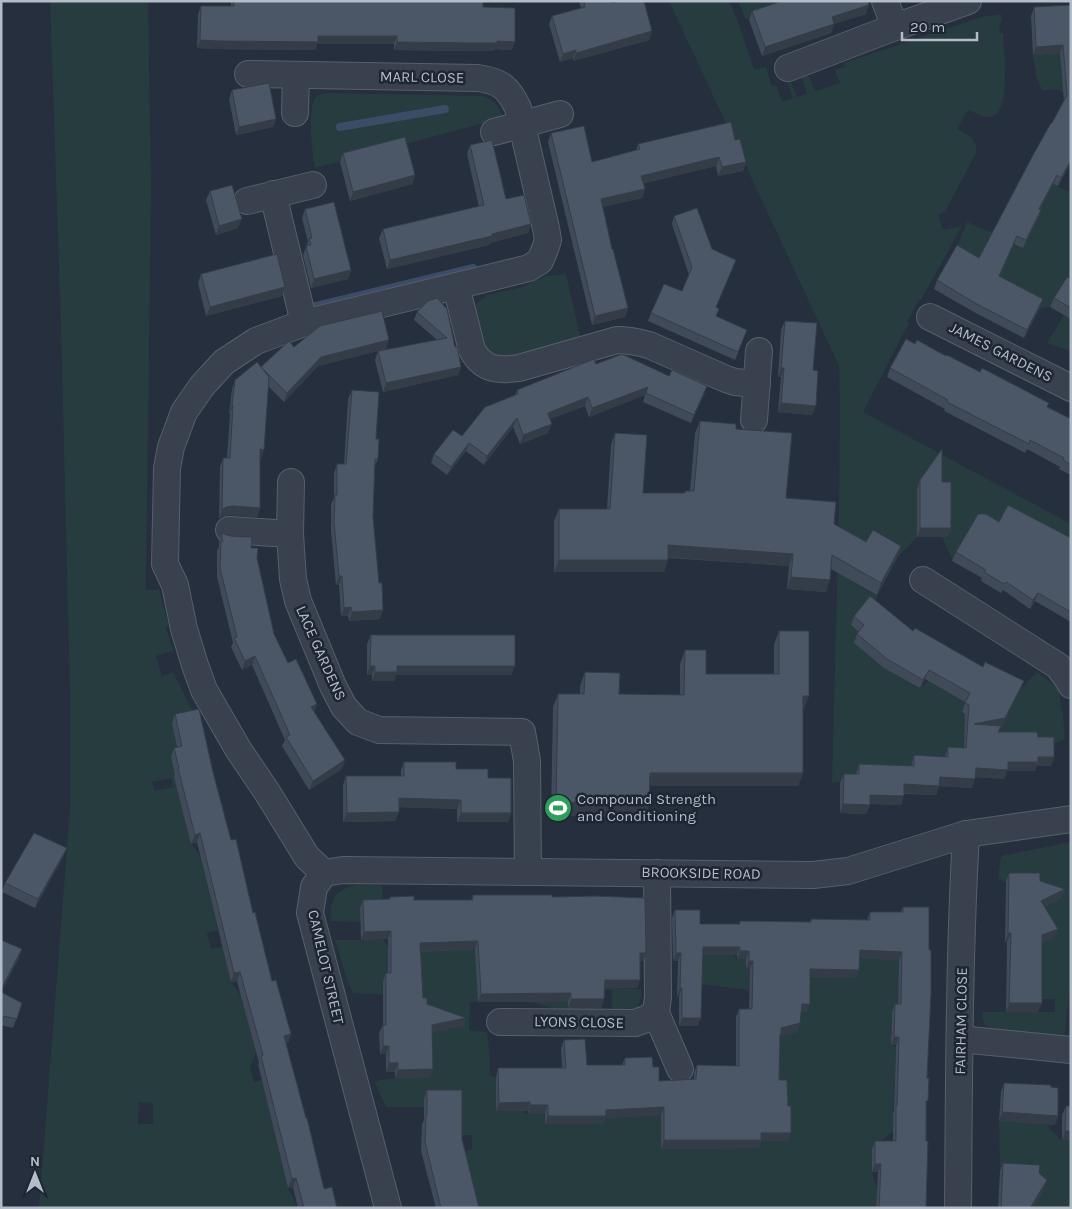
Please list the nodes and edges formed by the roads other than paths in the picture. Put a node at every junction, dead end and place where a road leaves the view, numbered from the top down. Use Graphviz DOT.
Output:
graph roads {
  1 [pos="885,1"];
  2 [pos="968,1"];
  3 [pos="895,27"];
  4 [pos="788,68"];
  5 [pos="248,74"];
  6 [pos="296,76"];
  7 [pos="295,113"];
  8 [pos="560,114"];
  9 [pos="523,124"];
  10 [pos="494,132"];
  11 [pos="312,185"];
  12 [pos="273,194"];
  13 [pos="247,201"];
  14 [pos="456,286"];
  15 [pos="930,317"];
  16 [pos="304,322"];
  17 [pos="759,351"];
  18 [pos="757,384"];
  19 [pos="1071,388"];
  20 [pos="754,420"];
  21 [pos="291,482"];
  22 [pos="229,530"];
  23 [pos="290,534"];
  24 [pos="922,580"];
  25 [pos="1071,685"];
  26 [pos="1071,819"];
  27 [pos="966,834"];
  28 [pos="324,872"];
  29 [pos="528,872"];
  30 [pos="657,872"];
  31 [pos="656,1013"];
  32 [pos="500,1022"];
  33 [pos="960,1040"];
  34 [pos="1071,1050"];
  35 [pos="680,1070"];
  36 [pos="388,1208"];
  37 [pos="958,1208"];
  1 -- 3 [label="street"];
  2 -- 3 [label="street"];
  3 -- 4 [label="street"];
  5 -- 6 [label="street, MARL CLOSE"];
  6 -- 7 [label="street"];
  6 -- 9 [label="street, MARL CLOSE"];
  8 -- 9 [label="street"];
  9 -- 10 [label="street"];
  9 -- 14 [label="street, MARL CLOSE"];
  11 -- 12 [label="street"];
  12 -- 13 [label="street"];
  12 -- 16 [label="street"];
  14 -- 16 [label="street, MARL CLOSE"];
  14 -- 18 [label="street"];
  15 -- 19 [label="street, JAMES GARDENS"];
  16 -- 28 [label="street, MARL CLOSE"];
  17 -- 18 [label="street"];
  18 -- 20 [label="street"];
  21 -- 23 [label="street, LACE GARDENS"];
  22 -- 23 [label="street"];
  23 -- 29 [label="street, LACE GARDENS"];
  24 -- 25 [label="street"];
  26 -- 27 [label="street, BROOKSIDE ROAD"];
  27 -- 30 [label="street, BROOKSIDE ROAD"];
  27 -- 33 [label="street, FAIRHAM CLOSE"];
  28 -- 29 [label="street, BROOKSIDE ROAD"];
  28 -- 36 [label="street, CAMELOT STREET"];
  29 -- 30 [label="street, BROOKSIDE ROAD"];
  30 -- 31 [label="street"];
  31 -- 32 [label="street, LYONS CLOSE"];
  31 -- 35 [label="street"];
  33 -- 34 [label="street"];
  33 -- 37 [label="street, FAIRHAM CLOSE"];
}
